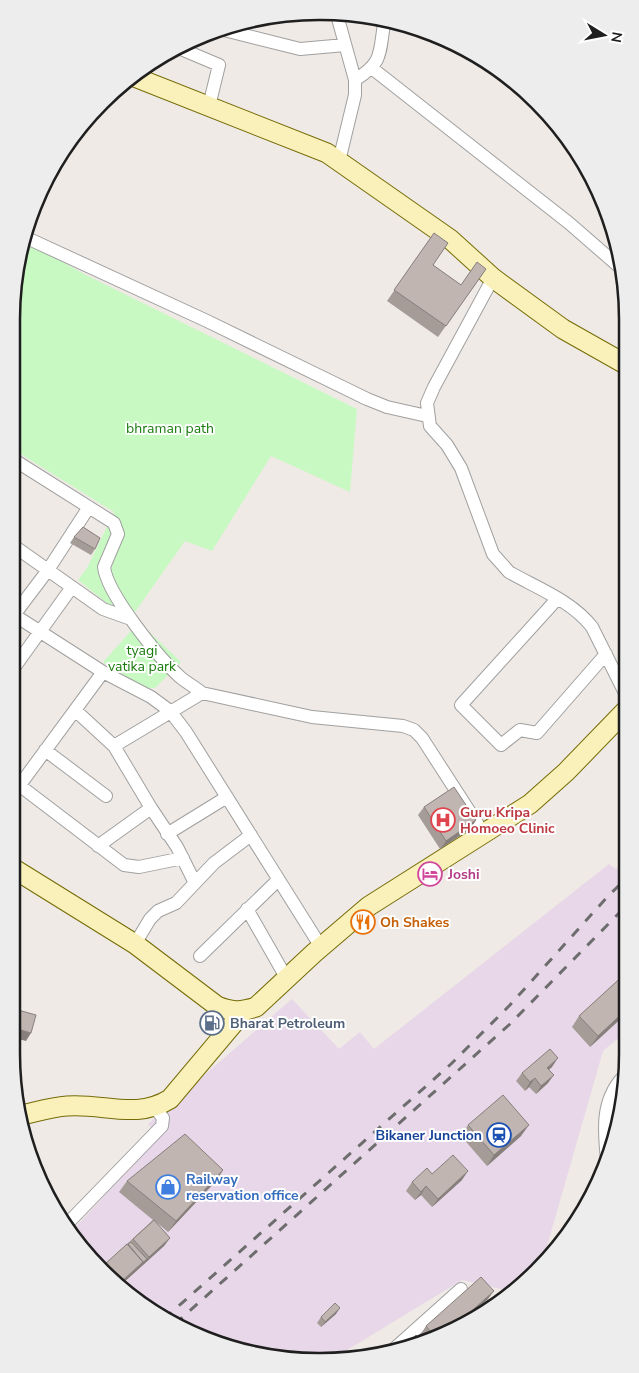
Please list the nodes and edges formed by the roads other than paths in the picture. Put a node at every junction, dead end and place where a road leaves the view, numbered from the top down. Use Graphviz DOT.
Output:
graph roads {
  1 [pos="339,21"];
  2 [pos="383,27"];
  3 [pos="234,33"];
  4 [pos="345,45"];
  5 [pos="186,51"];
  6 [pos="373,69"];
  7 [pos="141,79"];
  8 [pos="355,80"];
  9 [pos="209,106"];
  10 [pos="339,161"];
  11 [pos="31,240"];
  12 [pos="613,262"];
  13 [pos="493,278"];
  14 [pos="619,361"];
  15 [pos="427,416"];
  16 [pos="20,464"];
  17 [pos="89,507"];
  18 [pos="20,550"];
  19 [pos="48,570"];
  20 [pos="72,587"];
  21 [pos="558,599"];
  22 [pos="20,605"];
  23 [pos="20,618"];
  24 [pos="131,619"];
  25 [pos="40,631"];
  26 [pos="606,654"];
  27 [pos="20,659"];
  28 [pos="103,672"];
  29 [pos="619,682"];
  30 [pos="202,693"];
  31 [pos="76,711"];
  32 [pos="170,711"];
  33 [pos="619,716"];
  34 [pos="114,746"];
  35 [pos="45,750"];
  36 [pos="20,785"];
  37 [pos="106,796"];
  38 [pos="227,796"];
  39 [pos="151,808"];
  40 [pos="168,834"];
  41 [pos="251,834"];
  42 [pos="484,834"];
  43 [pos="98,846"];
  44 [pos="182,858"];
  45 [pos="20,873"];
  46 [pos="278,880"];
  47 [pos="195,882"];
  48 [pos="247,909"];
  49 [pos="135,944"];
  50 [pos="321,947"];
  51 [pos="200,956"];
  52 [pos="287,979"];
  53 [pos="244,1011"];
  54 [pos="617,1084"];
  55 [pos="155,1108"];
  56 [pos="26,1114"];
  57 [pos="605,1144"];
  58 [pos="70,1220"];
  59 [pos="462,1289"];
  60 [pos="413,1338"];
  1 -- 4 [label="street"];
  2 -- 6 [label="street"];
  3 -- 4 [label="street"];
  4 -- 8 [label="street"];
  5 -- 9 [label="street"];
  6 -- 8 [label="street"];
  6 -- 12 [label="street"];
  7 -- 9 [label="street"];
  8 -- 10 [label="street"];
  9 -- 10 [label="street"];
  10 -- 13 [label="street"];
  11 -- 15 [label="street"];
  13 -- 14 [label="street"];
  13 -- 15 [label="street"];
  15 -- 21 [label="street"];
  16 -- 17 [label="street"];
  17 -- 19 [label="street"];
  17 -- 24 [label="street"];
  18 -- 19 [label="street"];
  19 -- 20 [label="street"];
  19 -- 22 [label="street"];
  20 -- 24 [label="street"];
  20 -- 25 [label="street"];
  21 -- 26 [label="street"];
  21 -- 26 [label="street"];
  23 -- 25 [label="street"];
  24 -- 30 [label="street"];
  25 -- 27 [label="street"];
  25 -- 28 [label="street"];
  26 -- 29 [label="street"];
  28 -- 31 [label="street"];
  28 -- 32 [label="street"];
  30 -- 32 [label="street"];
  30 -- 42 [label="street"];
  31 -- 34 [label="street"];
  31 -- 35 [label="street"];
  32 -- 34 [label="street"];
  32 -- 38 [label="street"];
  33 -- 42 [label="street"];
  34 -- 39 [label="street"];
  35 -- 36 [label="street"];
  35 -- 37 [label="street"];
  36 -- 43 [label="street"];
  38 -- 40 [label="street"];
  38 -- 41 [label="street"];
  39 -- 40 [label="street"];
  39 -- 43 [label="street"];
  40 -- 44 [label="street"];
  41 -- 46 [label="street"];
  41 -- 47 [label="street"];
  42 -- 50 [label="street"];
  43 -- 44 [label="street"];
  44 -- 47 [label="street"];
  45 -- 49 [label="street"];
  46 -- 48 [label="street"];
  46 -- 50 [label="street"];
  47 -- 49 [label="street"];
  48 -- 51 [label="street"];
  48 -- 52 [label="street"];
  49 -- 53 [label="street"];
  50 -- 52 [label="street"];
  52 -- 53 [label="street"];
  53 -- 55 [label="street"];
  54 -- 57 [label="street"];
  55 -- 56 [label="street"];
  55 -- 58 [label="street"];
  59 -- 60 [label="street"];
}
